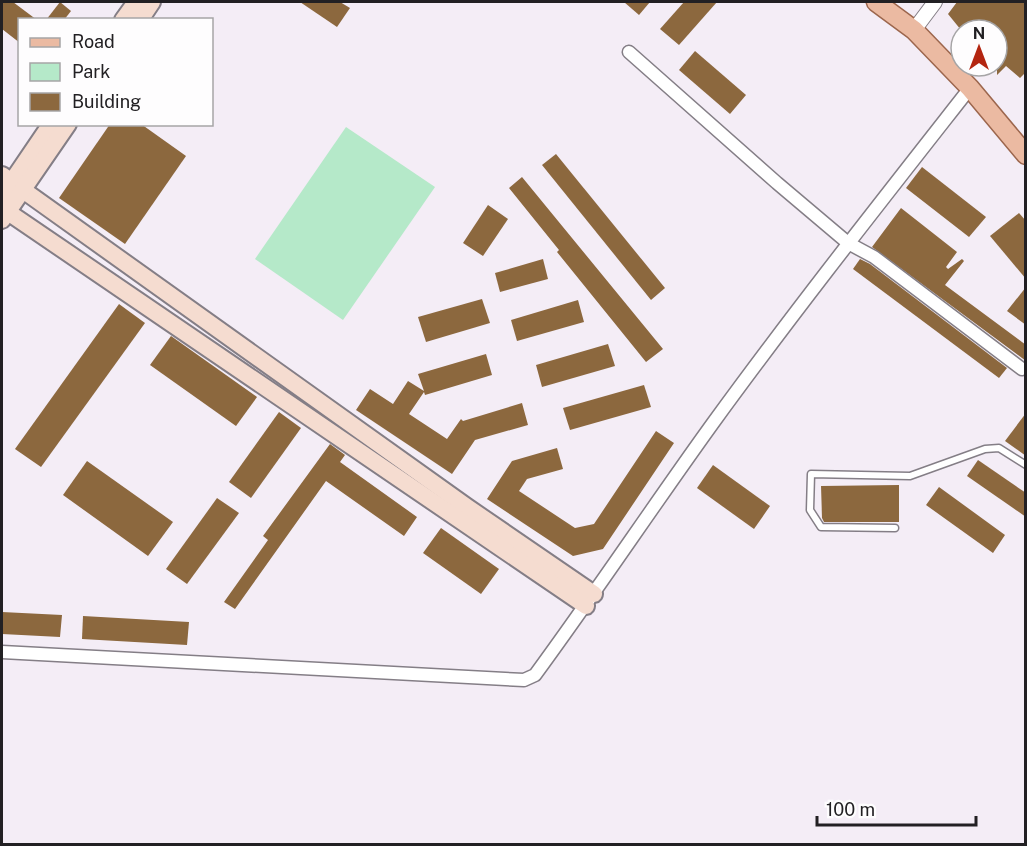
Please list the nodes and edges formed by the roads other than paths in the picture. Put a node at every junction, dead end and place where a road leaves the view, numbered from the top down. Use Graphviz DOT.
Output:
graph roads {
  1 [pos="136,2"];
  2 [pos="152,2"];
  3 [pos="876,2"];
  4 [pos="935,2"];
  5 [pos="124,18"];
  6 [pos="141,18"];
  7 [pos="914,30"];
  8 [pos="629,52"];
  9 [pos="970,88"];
  10 [pos="50,126"];
  11 [pos="66,126"];
  12 [pos="1026,155"];
  13 [pos="9,186"];
  14 [pos="3,214"];
  15 [pos="848,243"];
  16 [pos="1022,369"];
  17 [pos="1026,465"];
  18 [pos="896,528"];
  19 [pos="590,600"];
  20 [pos="2,652"];
  1 -- 5 [label="main road"];
  2 -- 6 [label="main road"];
  3 -- 7 [label="main road"];
  4 -- 7 [label="street"];
  7 -- 9 [label="main road"];
  8 -- 15 [label="street"];
  9 -- 12 [label="main road"];
  9 -- 15 [label="street"];
  10 -- 13 [label="main road"];
  11 -- 13 [label="main road"];
  13 -- 14 [label="main road"];
  13 -- 19 [label="main road"];
  14 -- 19 [label="main road"];
  15 -- 16 [label="street"];
  15 -- 19 [label="street"];
  17 -- 18 [label="lane"];
  19 -- 20 [label="street"];
}
